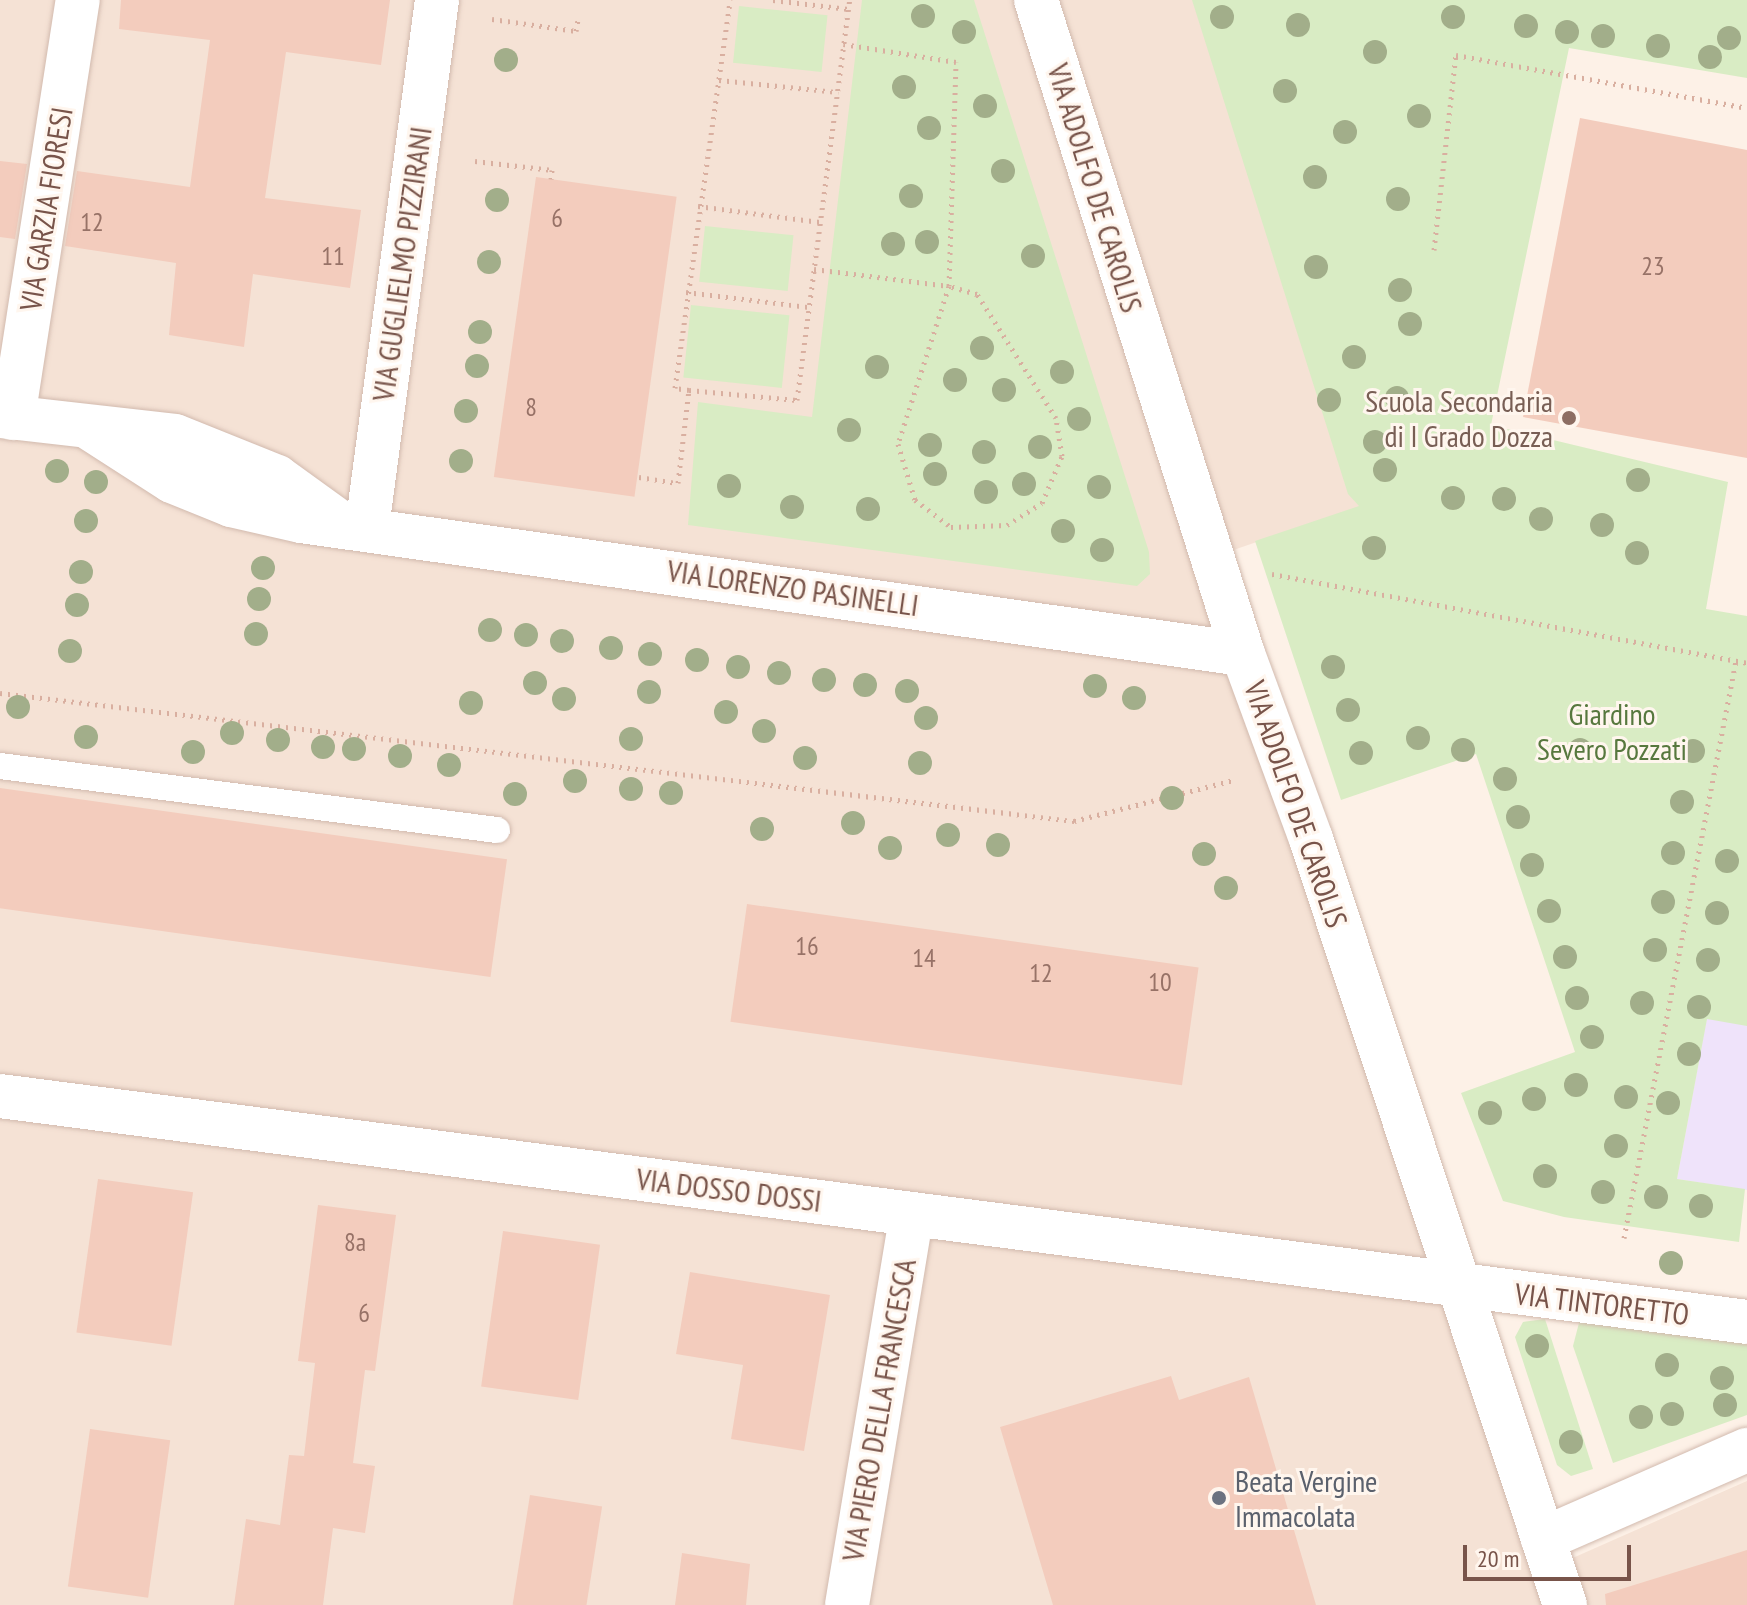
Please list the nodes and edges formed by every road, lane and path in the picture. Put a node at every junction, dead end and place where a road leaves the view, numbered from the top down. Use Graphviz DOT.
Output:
graph roads {
  1 [pos="78,0"];
  2 [pos="437,0"];
  3 [pos="730,0"];
  4 [pos="773,0"];
  5 [pos="850,0"];
  6 [pos="1036,0"];
  7 [pos="848,9"];
  8 [pos="492,19"];
  9 [pos="578,20"];
  10 [pos="843,44"];
  11 [pos="719,80"];
  12 [pos="838,92"];
  13 [pos="1747,108"];
  14 [pos="475,161"];
  15 [pos="551,179"];
  16 [pos="698,206"];
  17 [pos="820,222"];
  18 [pos="1434,250"];
  19 [pos="814,269"];
  20 [pos="949,286"];
  21 [pos="686,292"];
  22 [pos="809,307"];
  23 [pos="689,390"];
  24 [pos="7,417"];
  25 [pos="639,477"];
  26 [pos="355,526"];
  27 [pos="1256,571"];
  28 [pos="1243,654"];
  29 [pos="1736,661"];
  30 [pos="1747,663"];
  31 [pos="0,693"];
  32 [pos="0,766"];
  33 [pos="1245,777"];
  34 [pos="497,830"];
  35 [pos="0,1096"];
  36 [pos="912,1214"];
  37 [pos="1624,1238"];
  38 [pos="1457,1287"];
  39 [pos="1747,1322"];
  40 [pos="1747,1450"];
  41 [pos="1543,1539"];
  42 [pos="847,1605"];
  43 [pos="1565,1605"];
  1 -- 24 [label="street, VIA GARZIA FIORESI"];
  2 -- 26 [label="street, VIA GUGLIELMO PIZZIRANI"];
  3 -- 11 [label="path"];
  4 -- 7 [label="path"];
  5 -- 7 [label="path"];
  6 -- 28 [label="street, VIA ADOLFO DE CAROLIS"];
  7 -- 10 [label="path"];
  8 -- 9 [label="path"];
  10 -- 12 [label="path"];
  10 -- 20 [label="path"];
  11 -- 12 [label="path"];
  11 -- 16 [label="path"];
  12 -- 17 [label="path"];
  13 -- 18 [label="path"];
  14 -- 15 [label="path"];
  16 -- 17 [label="path"];
  16 -- 21 [label="path"];
  17 -- 19 [label="path"];
  19 -- 20 [label="path"];
  19 -- 22 [label="path"];
  20 -- 20 [label="path"];
  21 -- 22 [label="path"];
  21 -- 23 [label="path"];
  22 -- 23 [label="path"];
  23 -- 25 [label="path"];
  24 -- 26 [label="street, VIA LORENZO PASINELLI"];
  26 -- 28 [label="street, VIA LORENZO PASINELLI"];
  27 -- 29 [label="path"];
  28 -- 38 [label="street, VIA ADOLFO DE CAROLIS"];
  29 -- 30 [label="path"];
  29 -- 37 [label="path"];
  31 -- 33 [label="path"];
  32 -- 34 [label="lane"];
  35 -- 36 [label="street, VIA DOSSO DOSSI"];
  36 -- 38 [label="street, VIA DOSSO DOSSI"];
  36 -- 42 [label="street, VIA PIERO DELLA FRANCESCA"];
  38 -- 39 [label="street, VIA TINTORETTO"];
  38 -- 41 [label="street, VIA ADOLFO DE CAROLIS"];
  40 -- 41 [label="street"];
  41 -- 43 [label="street, VIA ADOLFO DE CAROLIS"];
}
